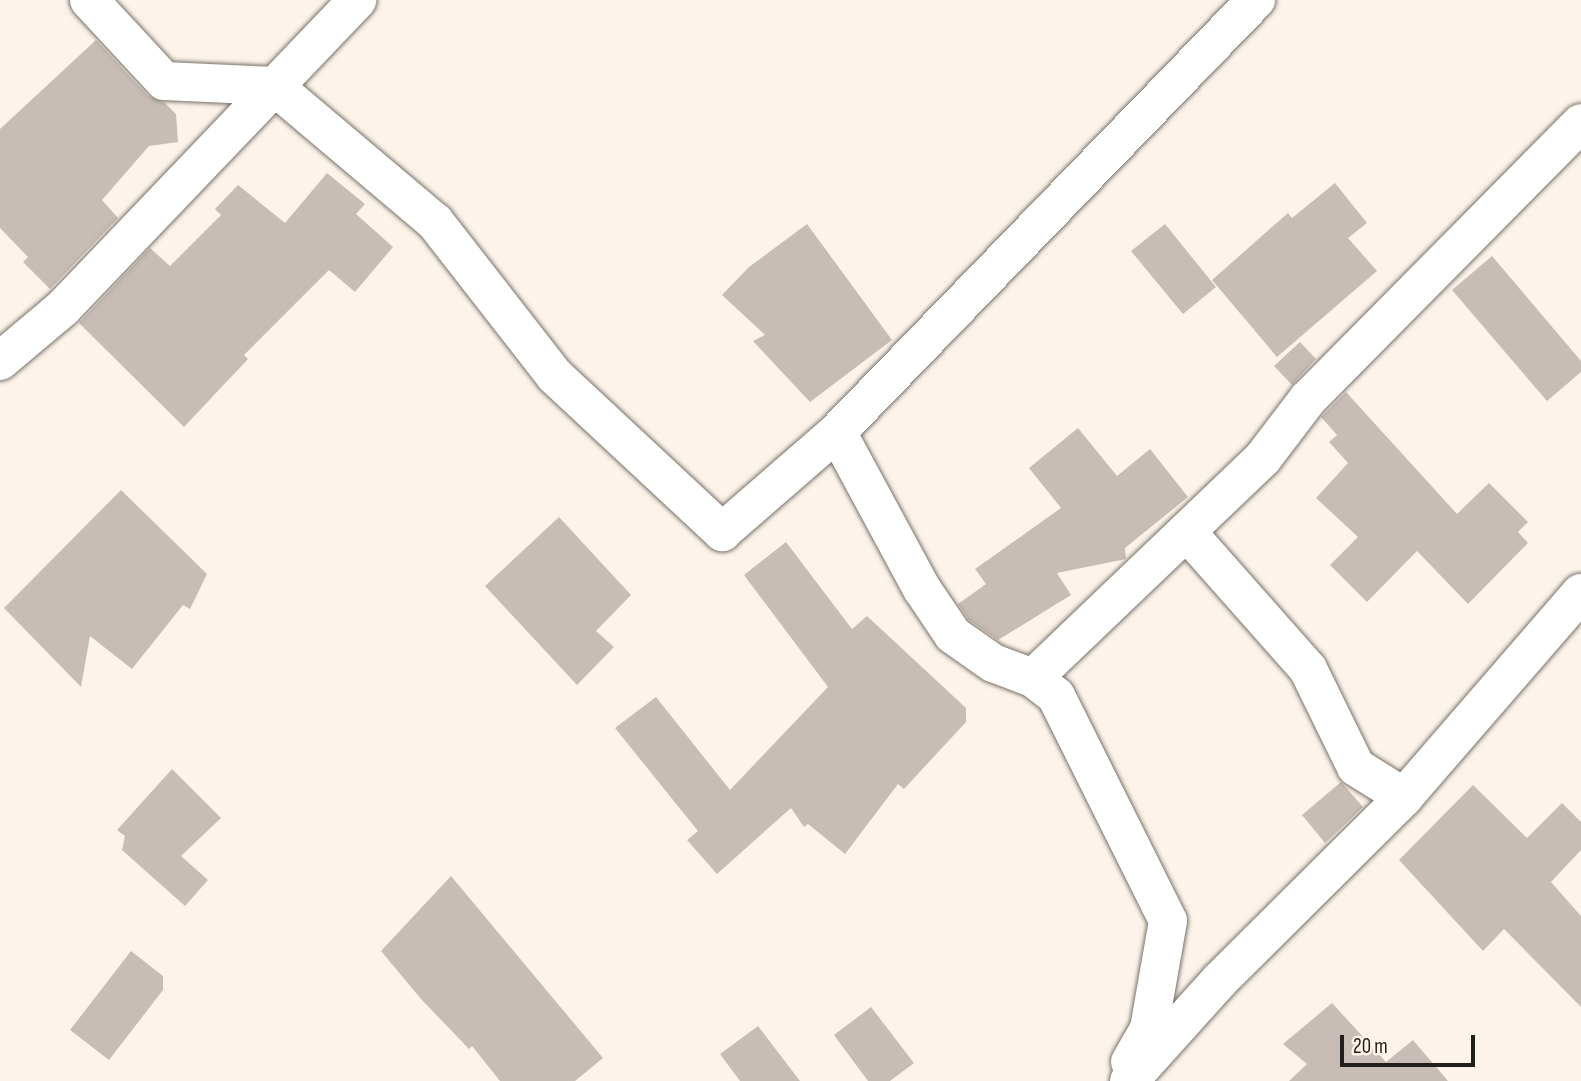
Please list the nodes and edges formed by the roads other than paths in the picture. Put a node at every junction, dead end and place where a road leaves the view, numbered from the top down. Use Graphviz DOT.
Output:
graph roads {
  1 [pos="89,0"];
  2 [pos="357,0"];
  3 [pos="1256,0"];
  4 [pos="274,86"];
  5 [pos="1581,123"];
  6 [pos="0,361"];
  7 [pos="836,432"];
  8 [pos="1187,532"];
  9 [pos="1581,593"];
  10 [pos="1033,678"];
  11 [pos="1404,797"];
  12 [pos="1120,1081"];
  13 [pos="1129,1081"];
  1 -- 4 [label="street"];
  2 -- 4 [label="street"];
  3 -- 7 [label="street"];
  4 -- 6 [label="street"];
  4 -- 7 [label="street"];
  5 -- 8 [label="street"];
  7 -- 10 [label="street"];
  8 -- 10 [label="street"];
  8 -- 11 [label="street"];
  9 -- 11 [label="street"];
  10 -- 12 [label="street"];
  11 -- 13 [label="street"];
}
